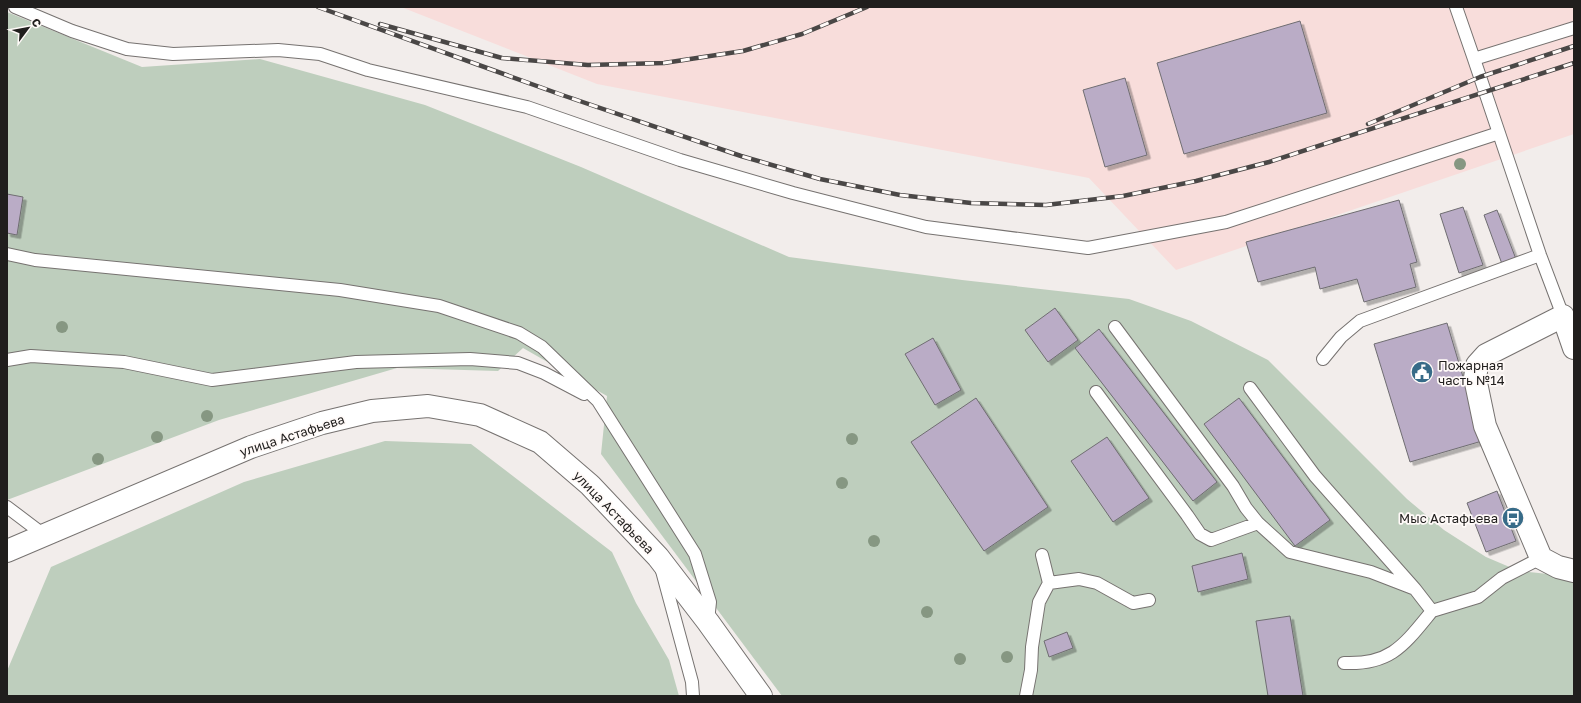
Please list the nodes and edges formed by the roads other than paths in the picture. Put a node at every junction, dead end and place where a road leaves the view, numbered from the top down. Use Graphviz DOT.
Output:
graph roads {
  1 [pos="16,7"];
  2 [pos="1456,7"];
  3 [pos="1574,28"];
  4 [pos="1474,59"];
  5 [pos="1499,133"];
  6 [pos="7,254"];
  7 [pos="1540,255"];
  8 [pos="1562,316"];
  9 [pos="1115,327"];
  10 [pos="1574,348"];
  11 [pos="1323,359"];
  12 [pos="7,360"];
  13 [pos="1250,388"];
  14 [pos="1096,392"];
  15 [pos="598,401"];
  16 [pos="7,507"];
  17 [pos="1258,522"];
  18 [pos="44,535"];
  19 [pos="7,551"];
  20 [pos="1042,555"];
  21 [pos="658,557"];
  22 [pos="1541,558"];
  23 [pos="1574,572"];
  24 [pos="1049,583"];
  25 [pos="1415,589"];
  26 [pos="1149,600"];
  27 [pos="1432,611"];
  28 [pos="708,622"];
  29 [pos="1344,662"];
  30 [pos="693,696"];
  31 [pos="761,696"];
  32 [pos="1026,696"];
  1 -- 5 [label="lane"];
  2 -- 4 [label="lane"];
  3 -- 4 [label="lane"];
  4 -- 5 [label="lane"];
  5 -- 7 [label="lane"];
  6 -- 15 [label="lane"];
  7 -- 8 [label="lane"];
  7 -- 11 [label="lane"];
  8 -- 10 [label="main road"];
  8 -- 22 [label="main road"];
  9 -- 17 [label="lane"];
  12 -- 15 [label="lane"];
  13 -- 25 [label="lane"];
  14 -- 17 [label="lane"];
  15 -- 28 [label="lane"];
  16 -- 18 [label="lane"];
  17 -- 25 [label="lane"];
  18 -- 19 [label="main road, улица Астафьева"];
  18 -- 21 [label="main road, улица Астафьева"];
  20 -- 24 [label="lane"];
  21 -- 28 [label="main road, улица Астафьева"];
  21 -- 30 [label="lane"];
  22 -- 23 [label="main road"];
  22 -- 27 [label="lane"];
  24 -- 26 [label="lane"];
  24 -- 32 [label="lane"];
  25 -- 27 [label="lane"];
  27 -- 29 [label="lane"];
  28 -- 31 [label="main road, улица Астафьева"];
}
